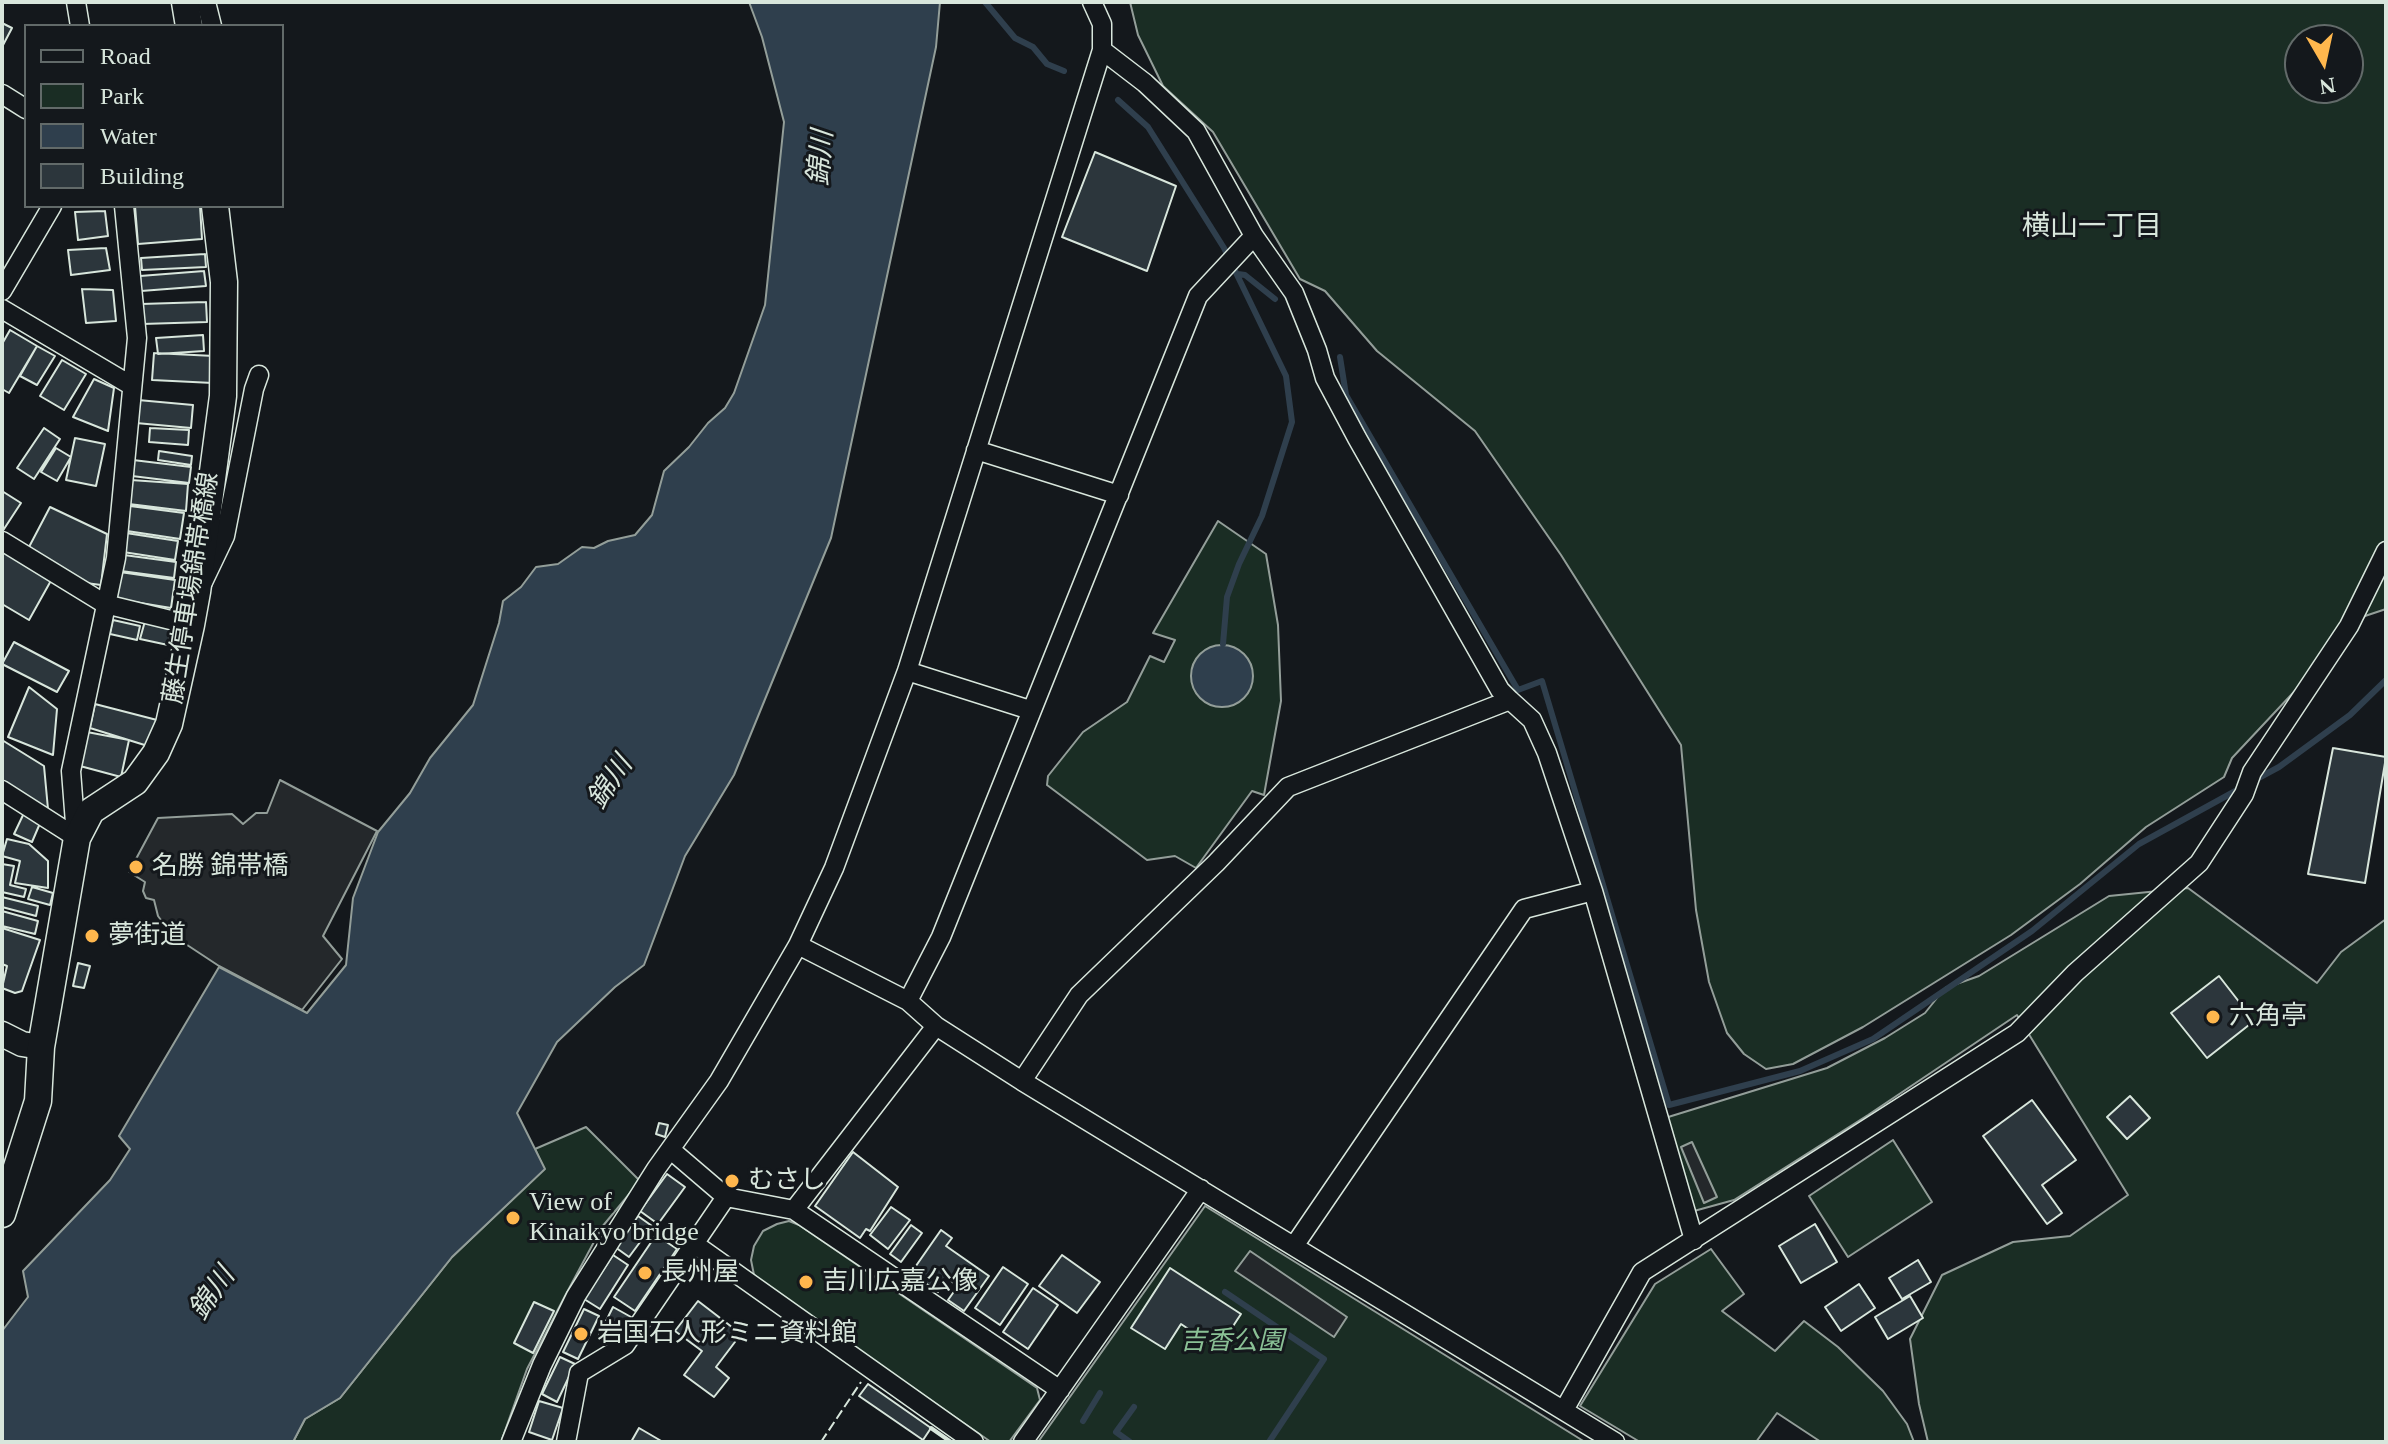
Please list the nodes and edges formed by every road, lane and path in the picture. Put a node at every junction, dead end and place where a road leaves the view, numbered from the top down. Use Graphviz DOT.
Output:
graph roads {
  1 [pos="76,2"];
  2 [pos="185,2"];
  3 [pos="206,2"];
  4 [pos="1092,2"];
  5 [pos="80,24"];
  6 [pos="189,24"];
  7 [pos="212,24"];
  8 [pos="1102,50"];
  9 [pos="2,94"];
  10 [pos="24,108"];
  11 [pos="51,208"];
  12 [pos="124,208"];
  13 [pos="215,208"];
  14 [pos="1254,236"];
  15 [pos="2,291"];
  16 [pos="2,309"];
  17 [pos="259,375"];
  18 [pos="132,386"];
  19 [pos="976,450"];
  20 [pos="1119,495"];
  21 [pos="2,541"];
  22 [pos="2386,551"];
  23 [pos="197,592"];
  24 [pos="105,604"];
  25 [pos="191,625"];
  26 [pos="907,671"];
  27 [pos="1510,700"];
  28 [pos="1030,710"];
  29 [pos="2,790"];
  30 [pos="77,838"];
  31 [pos="1593,891"];
  32 [pos="798,945"];
  33 [pos="908,1001"];
  34 [pos="936,1026"];
  35 [pos="2,1034"];
  36 [pos="41,1047"];
  37 [pos="1022,1081"];
  38 [pos="671,1150"];
  39 [pos="1201,1189"];
  40 [pos="726,1197"];
  41 [pos="794,1210"];
  42 [pos="2,1214"];
  43 [pos="1694,1240"];
  44 [pos="696,1245"];
  45 [pos="1294,1246"];
  46 [pos="1060,1390"];
  47 [pos="1564,1410"];
  48 [pos="511,1442"];
  49 [pos="566,1442"];
  50 [pos="974,1442"];
  51 [pos="1023,1442"];
  52 [pos="1615,1442"];
  1 -- 5 [label="street"];
  2 -- 6 [label="main road"];
  3 -- 7 [label="street"];
  4 -- 8 [label="street"];
  8 -- 14 [label="street"];
  8 -- 19 [label="street"];
  9 -- 10 [label="street"];
  11 -- 15 [label="street"];
  12 -- 18 [label="street"];
  13 -- 23 [label="main road, 藤生停車場錦帯橋線"];
  14 -- 20 [label="street"];
  14 -- 27 [label="street"];
  16 -- 18 [label="street"];
  17 -- 23 [label="street"];
  18 -- 24 [label="street"];
  19 -- 20 [label="street"];
  19 -- 26 [label="street"];
  20 -- 28 [label="street"];
  21 -- 24 [label="street"];
  22 -- 43 [label="street"];
  23 -- 25 [label="main road, 藤生停車場錦帯橋線"];
  24 -- 25 [label="street"];
  24 -- 30 [label="street"];
  25 -- 30 [label="main road, 藤生停車場錦帯橋線"];
  26 -- 28 [label="street"];
  26 -- 32 [label="street"];
  27 -- 31 [label="street"];
  27 -- 37 [label="street"];
  28 -- 33 [label="street"];
  29 -- 30 [label="street"];
  30 -- 36 [label="main road, 藤生停車場錦帯橋線"];
  31 -- 43 [label="street"];
  31 -- 45 [label="street"];
  32 -- 33 [label="street"];
  32 -- 38 [label="street"];
  33 -- 34 [label="street"];
  34 -- 37 [label="street"];
  34 -- 41 [label="street"];
  35 -- 36 [label="street"];
  36 -- 42 [label="main road, 藤生停車場錦帯橋線"];
  37 -- 39 [label="street"];
  38 -- 40 [label="street"];
  38 -- 48 [label="street"];
  39 -- 45 [label="street"];
  39 -- 46 [label="street"];
  40 -- 41 [label="street"];
  40 -- 44 [label="street"];
  41 -- 46 [label="street"];
  43 -- 47 [label="street"];
  44 -- 49 [label="street"];
  44 -- 50 [label="street"];
  45 -- 47 [label="street"];
  46 -- 51 [label="street"];
  47 -- 52 [label="street"];
}
